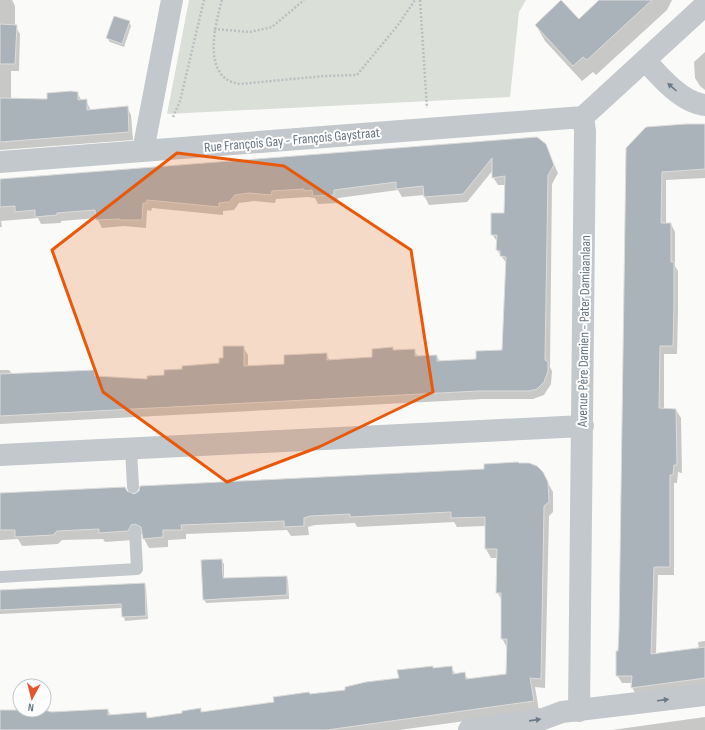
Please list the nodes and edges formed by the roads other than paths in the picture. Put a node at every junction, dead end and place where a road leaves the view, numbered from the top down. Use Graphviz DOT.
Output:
graph roads {
  1 [pos="172,0"];
  2 [pos="705,5"];
  3 [pos="645,60"];
  4 [pos="705,105"];
  5 [pos="583,117"];
  6 [pos="143,151"];
  7 [pos="0,162"];
  8 [pos="583,426"];
  9 [pos="131,448"];
  10 [pos="0,455"];
  11 [pos="133,486"];
  12 [pos="135,531"];
  13 [pos="0,577"];
  14 [pos="705,695"];
  15 [pos="579,711"];
  16 [pos="469,730"];
  1 -- 6 [label="street"];
  2 -- 3 [label="street"];
  4 -- 3 [label="street, one-way"];
  3 -- 5 [label="street"];
  5 -- 6 [label="street, Rue François Gay - François Gaystraat"];
  5 -- 8 [label="street, Avenue Père Damien - Pater Damiaanlaan"];
  6 -- 7 [label="street, Rue François Gay - François Gaystraat"];
  8 -- 9 [label="street"];
  8 -- 15 [label="street, Avenue Père Damien - Pater Damiaanlaan"];
  9 -- 10 [label="street"];
  9 -- 11 [label="lane"];
  12 -- 13 [label="lane"];
  15 -- 14 [label="street, one-way"];
  16 -- 15 [label="street, one-way"];
}
